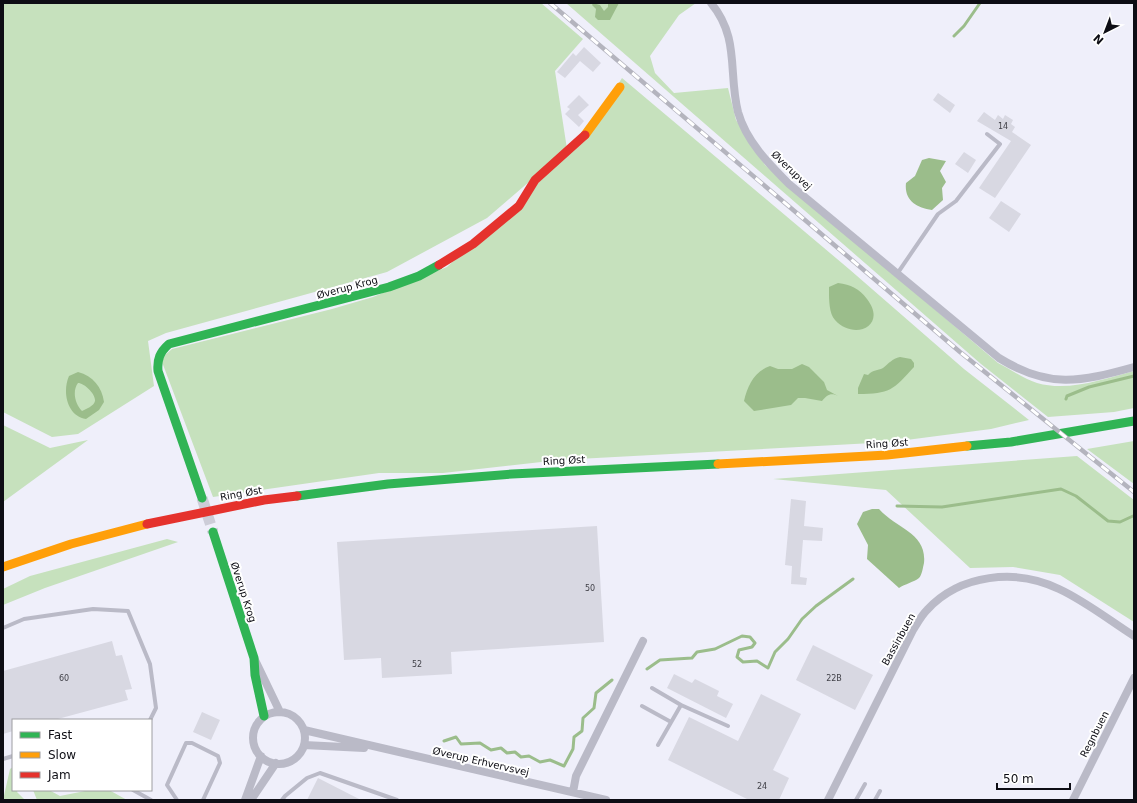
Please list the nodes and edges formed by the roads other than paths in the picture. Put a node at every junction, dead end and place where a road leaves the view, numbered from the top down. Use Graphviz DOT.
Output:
graph roads {
  1 [pos="711,3"];
  2 [pos="620,87"];
  3 [pos="987,134"];
  4 [pos="897,274"];
  5 [pos="1134,367"];
  6 [pos="1134,421"];
  7 [pos="202,498"];
  8 [pos="213,532"];
  9 [pos="3,567"];
  10 [pos="3,628"];
  11 [pos="1134,636"];
  12 [pos="643,641"];
  13 [pos="254,658"];
  14 [pos="1134,678"];
  15 [pos="652,688"];
  16 [pos="681,705"];
  17 [pos="642,706"];
  18 [pos="280,712"];
  19 [pos="264,716"];
  20 [pos="150,719"];
  21 [pos="671,722"];
  22 [pos="728,726"];
  23 [pos="304,730"];
  24 [pos="304,745"];
  25 [pos="658,745"];
  26 [pos="385,750"];
  27 [pos="261,756"];
  28 [pos="276,763"];
  29 [pos="865,784"];
  30 [pos="136,791"];
  31 [pos="880,791"];
  32 [pos="573,792"];
  33 [pos="151,800"];
  34 [pos="177,800"];
  35 [pos="203,800"];
  36 [pos="245,800"];
  37 [pos="251,800"];
  38 [pos="282,800"];
  39 [pos="397,800"];
  40 [pos="606,800"];
  41 [pos="828,800"];
  42 [pos="856,800"];
  43 [pos="875,800"];
  44 [pos="1073,800"];
  1 -- 4 [label="street, Øverupvej"];
  2 -- 7 [label="main road, Øverup Krog"];
  3 -- 4 [label="lane"];
  4 -- 5 [label="street, Øverupvej"];
  6 -- 9 [label="main road, Ring Øst"];
  8 -- 13 [label="main road, Øverup Krog"];
  10 -- 20 [label="lane"];
  11 -- 41 [label="street, Bassinbuen"];
  12 -- 32 [label="street"];
  13 -- 18 [label="street, Øverup Krog"];
  13 -- 19 [label="main road, Øverup Krog"];
  14 -- 44 [label="street, Regnbuen"];
  15 -- 16 [label="lane"];
  16 -- 21 [label="lane"];
  16 -- 22 [label="lane"];
  17 -- 21 [label="lane"];
  18 -- 19 [label="street"];
  18 -- 23 [label="street"];
  19 -- 27 [label="street"];
  21 -- 25 [label="lane"];
  23 -- 24 [label="street"];
  23 -- 26 [label="street, Øverup Erhvervsvej"];
  24 -- 26 [label="street, Øverup Erhvervsvej"];
  24 -- 28 [label="street"];
  26 -- 32 [label="street, Øverup Erhvervsvej"];
  27 -- 28 [label="street"];
  27 -- 36 [label="street"];
  28 -- 37 [label="street"];
  29 -- 42 [label="lane"];
  30 -- 33 [label="lane"];
  31 -- 43 [label="lane"];
  32 -- 40 [label="street, Øverup Erhvervsvej"];
  34 -- 35 [label="lane"];
  38 -- 39 [label="lane"];
}
